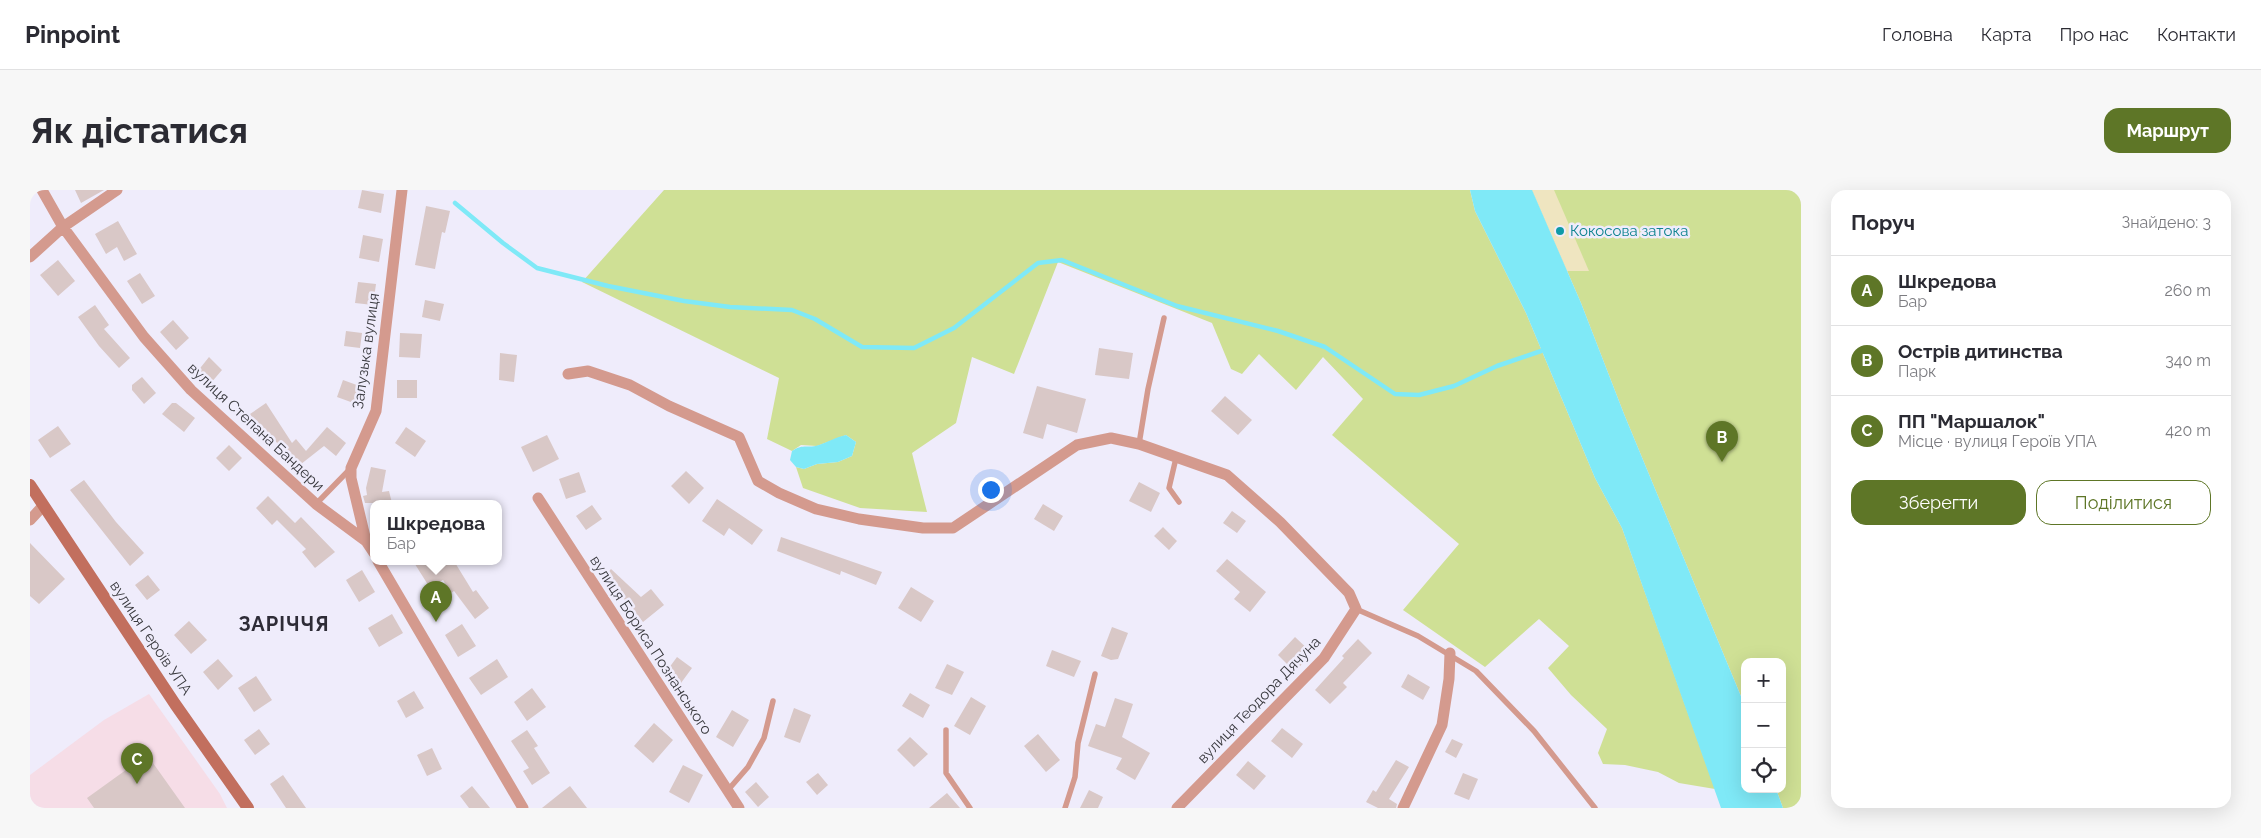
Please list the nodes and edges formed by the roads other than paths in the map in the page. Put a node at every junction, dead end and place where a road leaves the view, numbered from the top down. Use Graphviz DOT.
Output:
graph roads {
  1 [pos="42,190"];
  2 [pos="117,190"];
  3 [pos="402,190"];
  4 [pos="63,226"];
  5 [pos="30,257"];
  6 [pos="1164,318"];
  7 [pos="568,374"];
  8 [pos="1139,444"];
  9 [pos="1176,458"];
  10 [pos="351,468"];
  11 [pos="30,485"];
  12 [pos="538,498"];
  13 [pos="1179,502"];
  14 [pos="316,504"];
  15 [pos="43,506"];
  16 [pos="30,520"];
  17 [pos="366,541"];
  18 [pos="370,547"];
  19 [pos="380,565"];
  20 [pos="1356,609"];
  21 [pos="1450,653"];
  22 [pos="1095,674"];
  23 [pos="773,701"];
  24 [pos="946,730"];
  25 [pos="728,790"];
  26 [pos="248,808"];
  27 [pos="523,808"];
  28 [pos="739,808"];
  29 [pos="970,808"];
  30 [pos="1065,808"];
  31 [pos="1177,808"];
  32 [pos="1403,808"];
  33 [pos="1595,808"];
  1 -- 4 [label="street, вулиця Степана Бандери"];
  2 -- 4 [label="street"];
  3 -- 10 [label="street, Залузька вулиця"];
  4 -- 5 [label="street"];
  4 -- 14 [label="street, вулиця Степана Бандери"];
  6 -- 8 [label="lane"];
  7 -- 8 [label="street"];
  8 -- 9 [label="street"];
  9 -- 13 [label="lane"];
  9 -- 20 [label="street"];
  10 -- 14 [label="lane"];
  10 -- 17 [label="street"];
  11 -- 15 [label="street, вулиця Героїв УПА"];
  12 -- 25 [label="street, вулиця Бориса Познанського"];
  14 -- 17 [label="street, вулиця Степана Бандери"];
  15 -- 16 [label="street"];
  15 -- 26 [label="street, вулиця Героїв УПА"];
  17 -- 18 [label="street, вулиця Степана Бандери"];
  19 -- 27 [label="street"];
  20 -- 21 [label="lane"];
  20 -- 31 [label="street, вулиця Теодора Дячуна"];
  21 -- 32 [label="street"];
  21 -- 33 [label="lane"];
  22 -- 30 [label="lane"];
  23 -- 25 [label="lane"];
  24 -- 29 [label="lane"];
  25 -- 28 [label="street, вулиця Бориса Познанського"];
}
